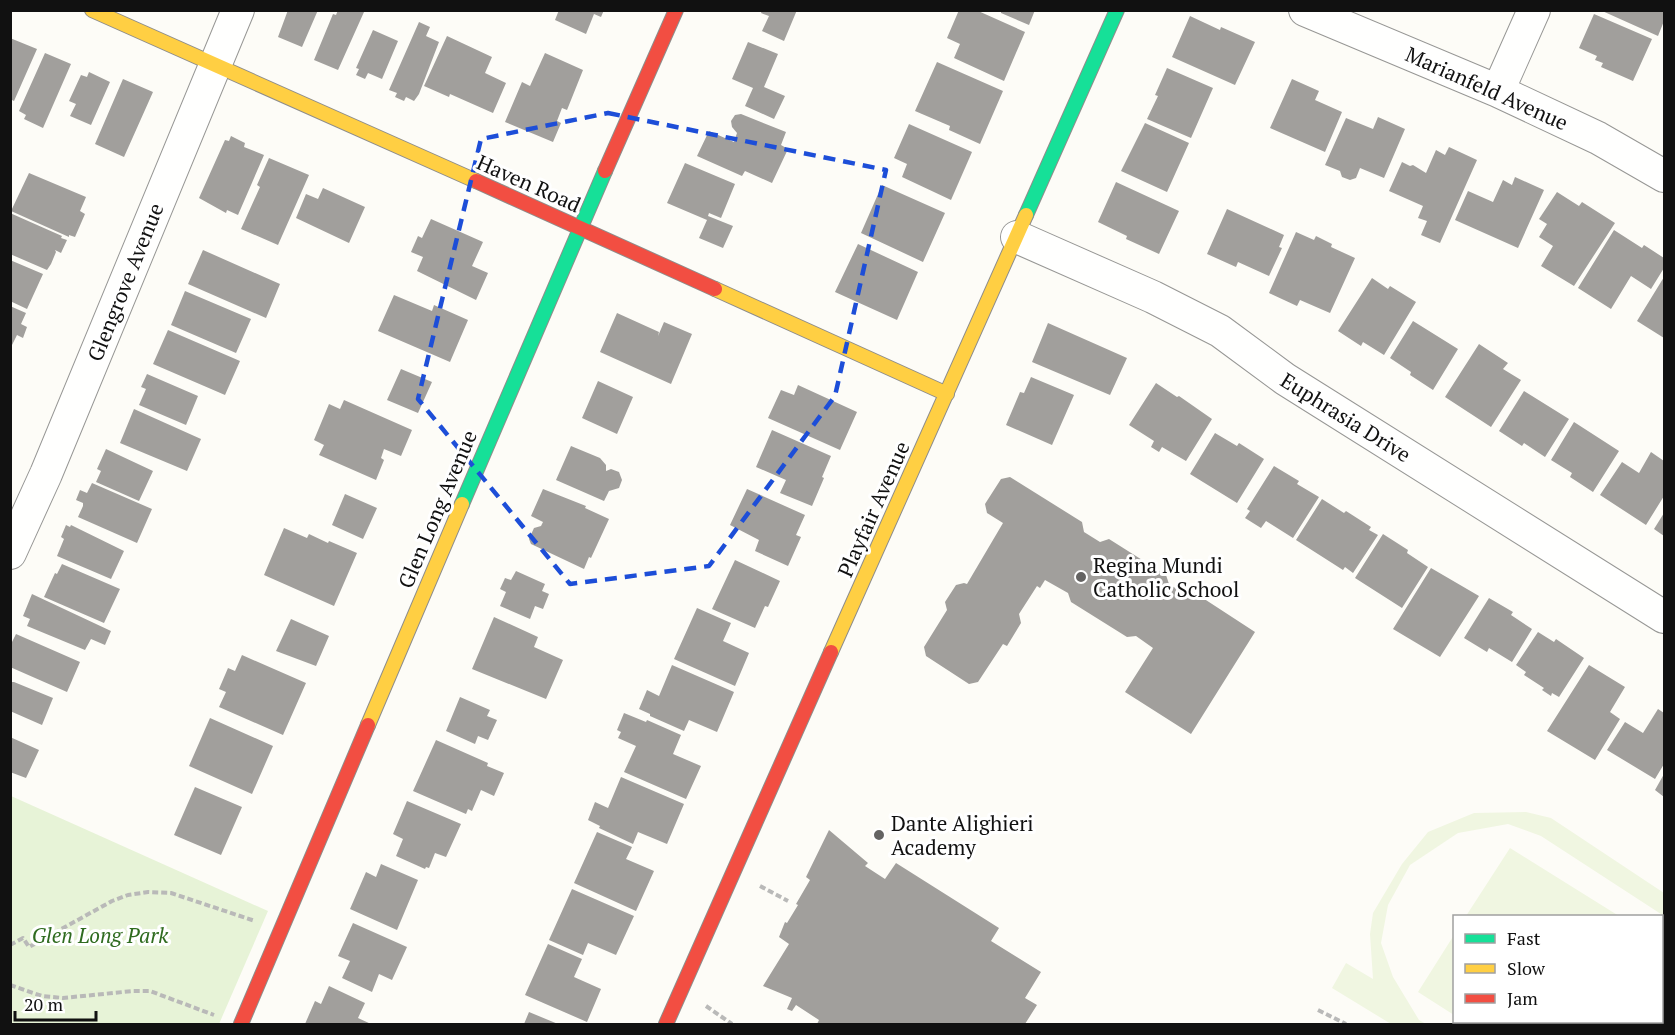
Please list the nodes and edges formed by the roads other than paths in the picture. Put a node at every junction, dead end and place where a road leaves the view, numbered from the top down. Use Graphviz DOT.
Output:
graph roads {
  1 [pos="92,10"];
  2 [pos="238,10"];
  3 [pos="675,10"];
  4 [pos="1117,10"];
  5 [pos="1305,10"];
  6 [pos="1534,10"];
  7 [pos="216,64"];
  8 [pos="1498,91"];
  9 [pos="1665,176"];
  10 [pos="579,229"];
  11 [pos="1017,237"];
  12 [pos="947,394"];
  13 [pos="10,553"];
  14 [pos="1665,617"];
  15 [pos="240,1024"];
  16 [pos="666,1024"];
  1 -- 7 [label="street, Haven Road"];
  2 -- 7 [label="street, Glengrove Avenue"];
  3 -- 10 [label="street, Glen Long Avenue"];
  4 -- 11 [label="street, Playfair Avenue"];
  5 -- 8 [label="street, Marianfeld Avenue"];
  6 -- 8 [label="street"];
  7 -- 10 [label="street, Haven Road"];
  7 -- 13 [label="street, Glengrove Avenue"];
  8 -- 9 [label="street, Marianfeld Avenue"];
  10 -- 12 [label="street, Haven Road"];
  10 -- 15 [label="street, Glen Long Avenue"];
  11 -- 12 [label="street, Playfair Avenue"];
  11 -- 14 [label="street, Euphrasia Drive"];
  12 -- 16 [label="street, Playfair Avenue"];
}
